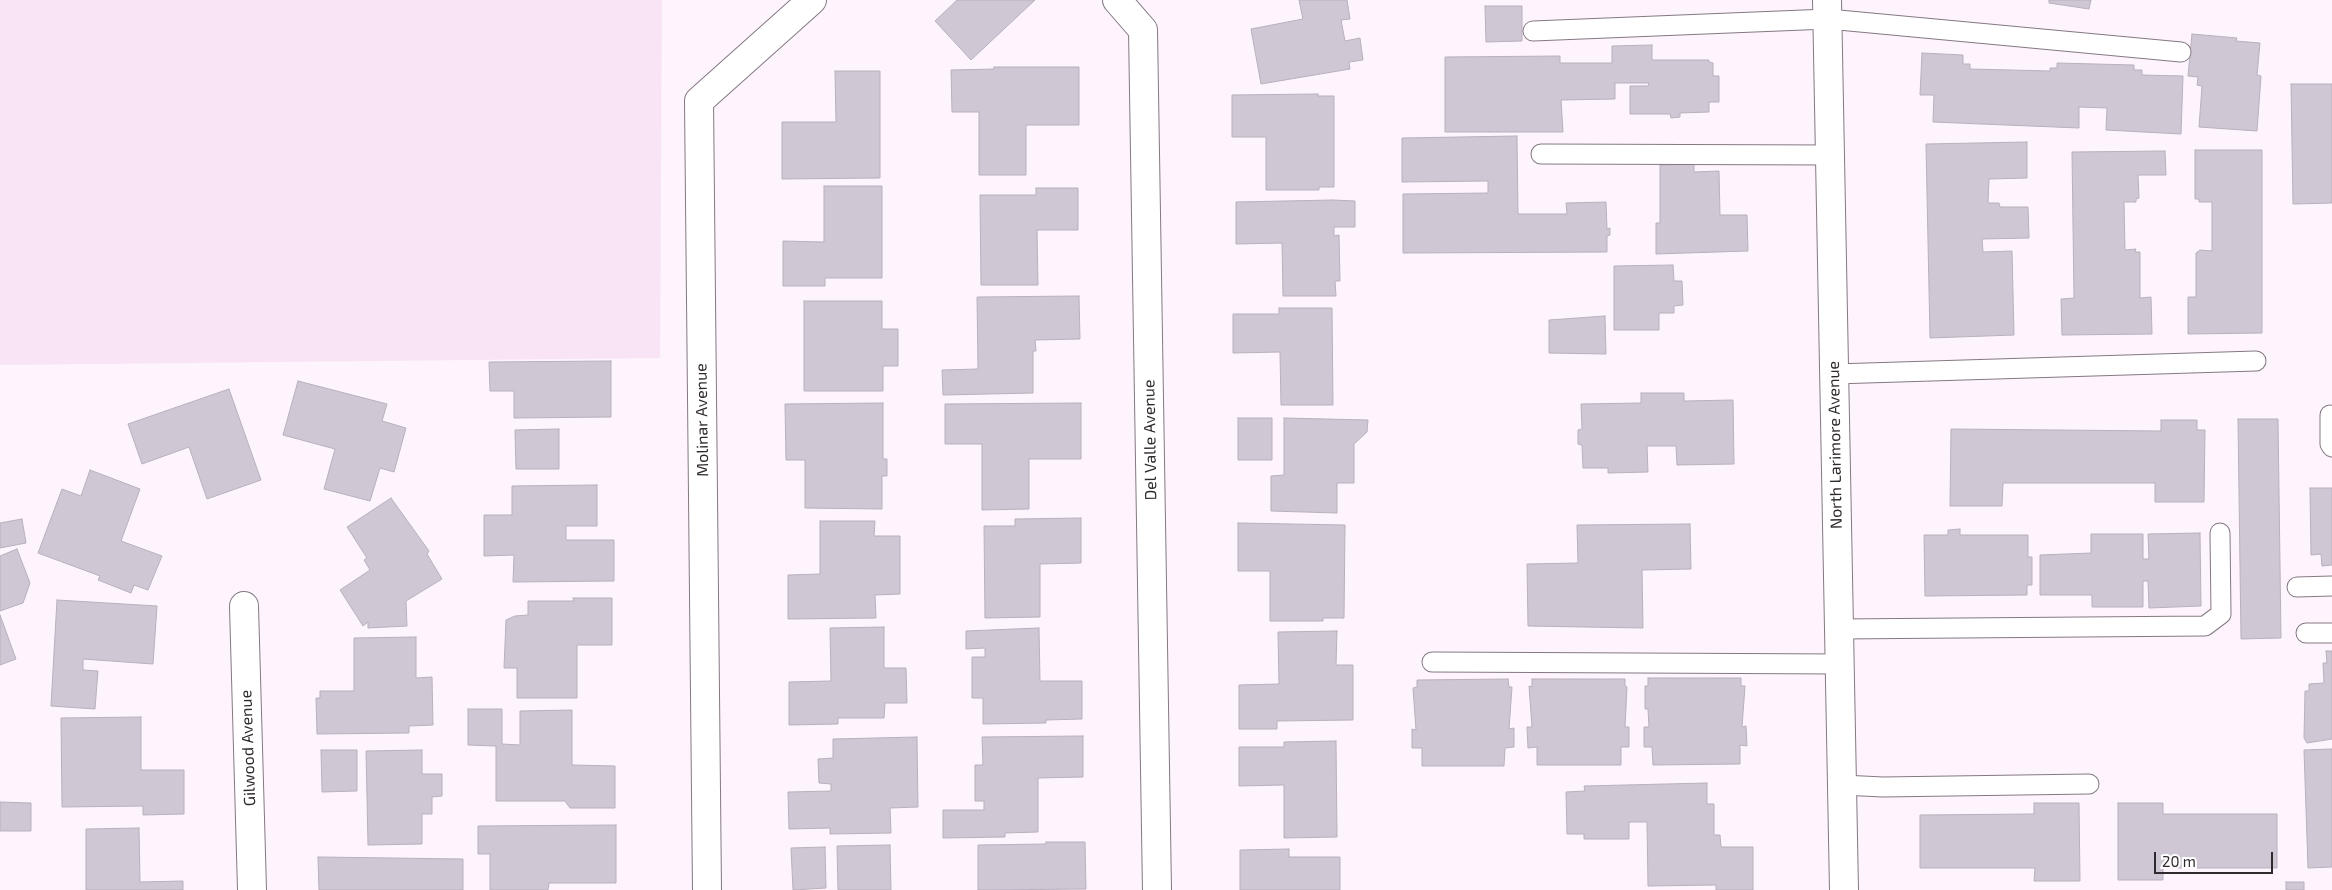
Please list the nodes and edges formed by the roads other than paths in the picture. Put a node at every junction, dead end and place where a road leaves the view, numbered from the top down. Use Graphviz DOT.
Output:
graph roads {
  1 [pos="812,0"];
  2 [pos="1117,0"];
  3 [pos="1828,9"];
  4 [pos="1533,32"];
  5 [pos="2181,52"];
  6 [pos="1541,154"];
  7 [pos="1830,155"];
  8 [pos="2256,361"];
  9 [pos="1834,374"];
  10 [pos="2330,415"];
  11 [pos="2332,447"];
  12 [pos="2220,533"];
  13 [pos="2332,586"];
  14 [pos="2297,587"];
  15 [pos="244,606"];
  16 [pos="1839,629"];
  17 [pos="2306,633"];
  18 [pos="2332,633"];
  19 [pos="1432,662"];
  20 [pos="1840,664"];
  21 [pos="2089,784"];
  22 [pos="1842,785"];
  23 [pos="252,890"];
  24 [pos="707,890"];
  25 [pos="1158,890"];
  26 [pos="1844,890"];
  1 -- 24 [label="street, Molinar Avenue"];
  2 -- 25 [label="street, Del Valle Avenue"];
  3 -- 4 [label="lane"];
  3 -- 5 [label="lane"];
  3 -- 7 [label="street, North Larimore Avenue"];
  6 -- 7 [label="lane"];
  7 -- 9 [label="street, North Larimore Avenue"];
  8 -- 9 [label="lane"];
  9 -- 16 [label="street, North Larimore Avenue"];
  10 -- 11 [label="lane"];
  12 -- 16 [label="lane"];
  13 -- 14 [label="lane"];
  15 -- 23 [label="street, Gilwood Avenue"];
  16 -- 20 [label="street, North Larimore Avenue"];
  17 -- 18 [label="lane"];
  19 -- 20 [label="lane"];
  20 -- 22 [label="street, North Larimore Avenue"];
  21 -- 22 [label="lane"];
  22 -- 26 [label="street, North Larimore Avenue"];
}
